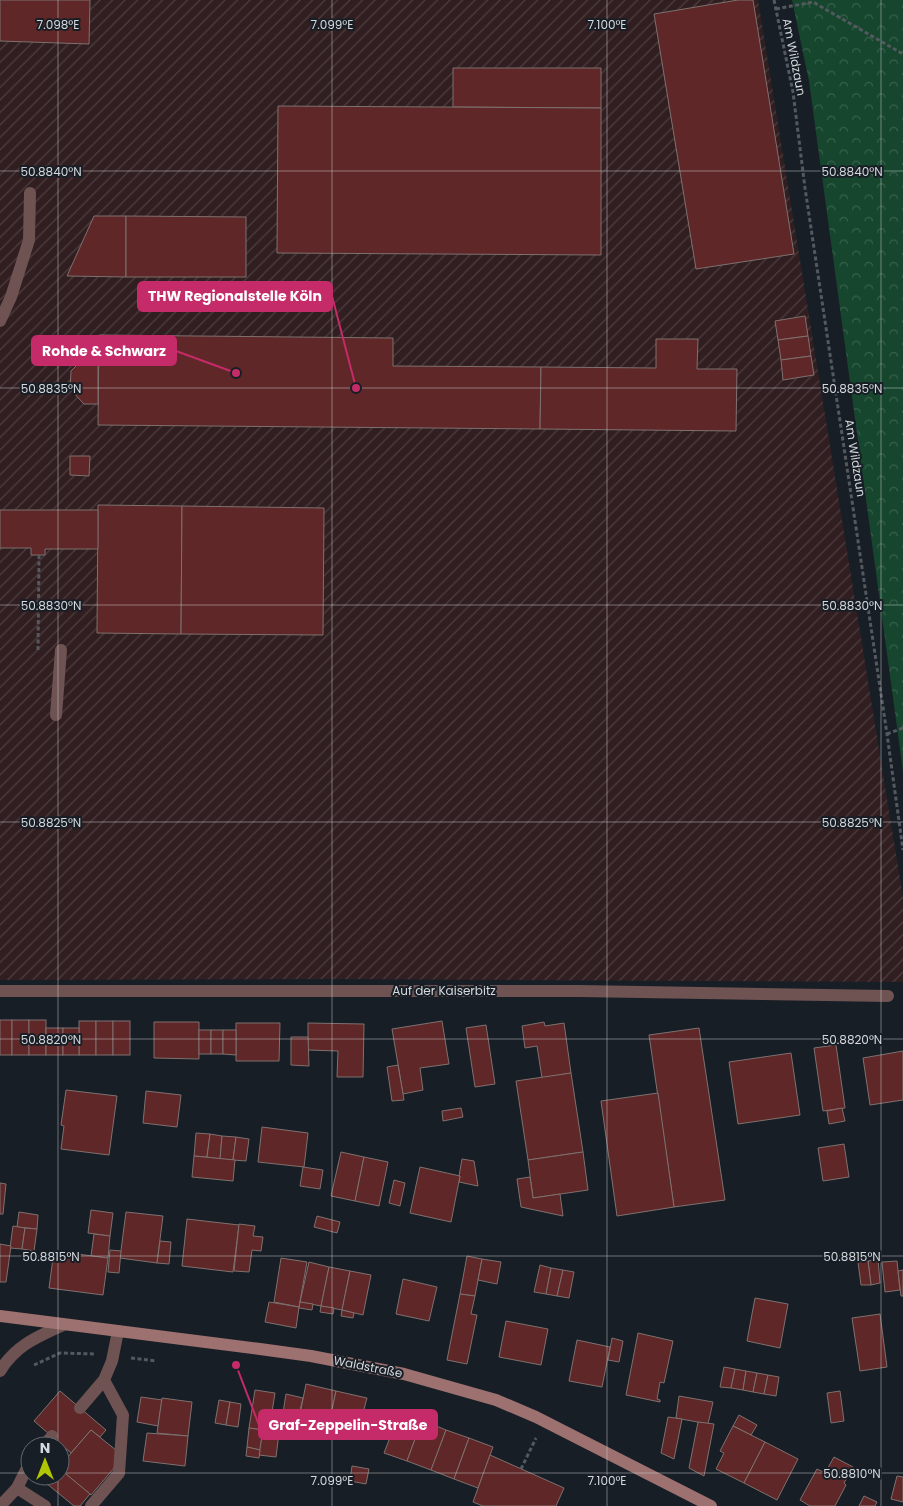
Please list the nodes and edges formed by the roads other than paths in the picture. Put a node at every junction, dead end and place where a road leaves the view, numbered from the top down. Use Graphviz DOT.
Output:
graph roads {
  1 [pos="30,193"];
  2 [pos="0,321"];
  3 [pos="61,650"];
  4 [pos="56,715"];
  5 [pos="0,991"];
  6 [pos="888,996"];
  7 [pos="0,1316"];
  8 [pos="64,1324"];
  9 [pos="118,1332"];
  10 [pos="2,1368"];
  11 [pos="104,1380"];
  12 [pos="80,1408"];
  13 [pos="20,1481"];
  14 [pos="16,1488"];
  15 [pos="0,1506"];
  16 [pos="44,1506"];
  17 [pos="91,1506"];
  18 [pos="711,1506"];
  1 -- 2 [label="street"];
  3 -- 4 [label="street"];
  5 -- 6 [label="street, Auf der Kaiserbitz"];
  7 -- 8 [label="main road, Waldstraße"];
  8 -- 9 [label="main road, Waldstraße"];
  8 -- 10 [label="street"];
  9 -- 11 [label="street"];
  9 -- 18 [label="main road, Waldstraße"];
  11 -- 12 [label="street"];
  11 -- 17 [label="street"];
  13 -- 14 [label="street"];
  14 -- 15 [label="street"];
  14 -- 16 [label="street"];
}
